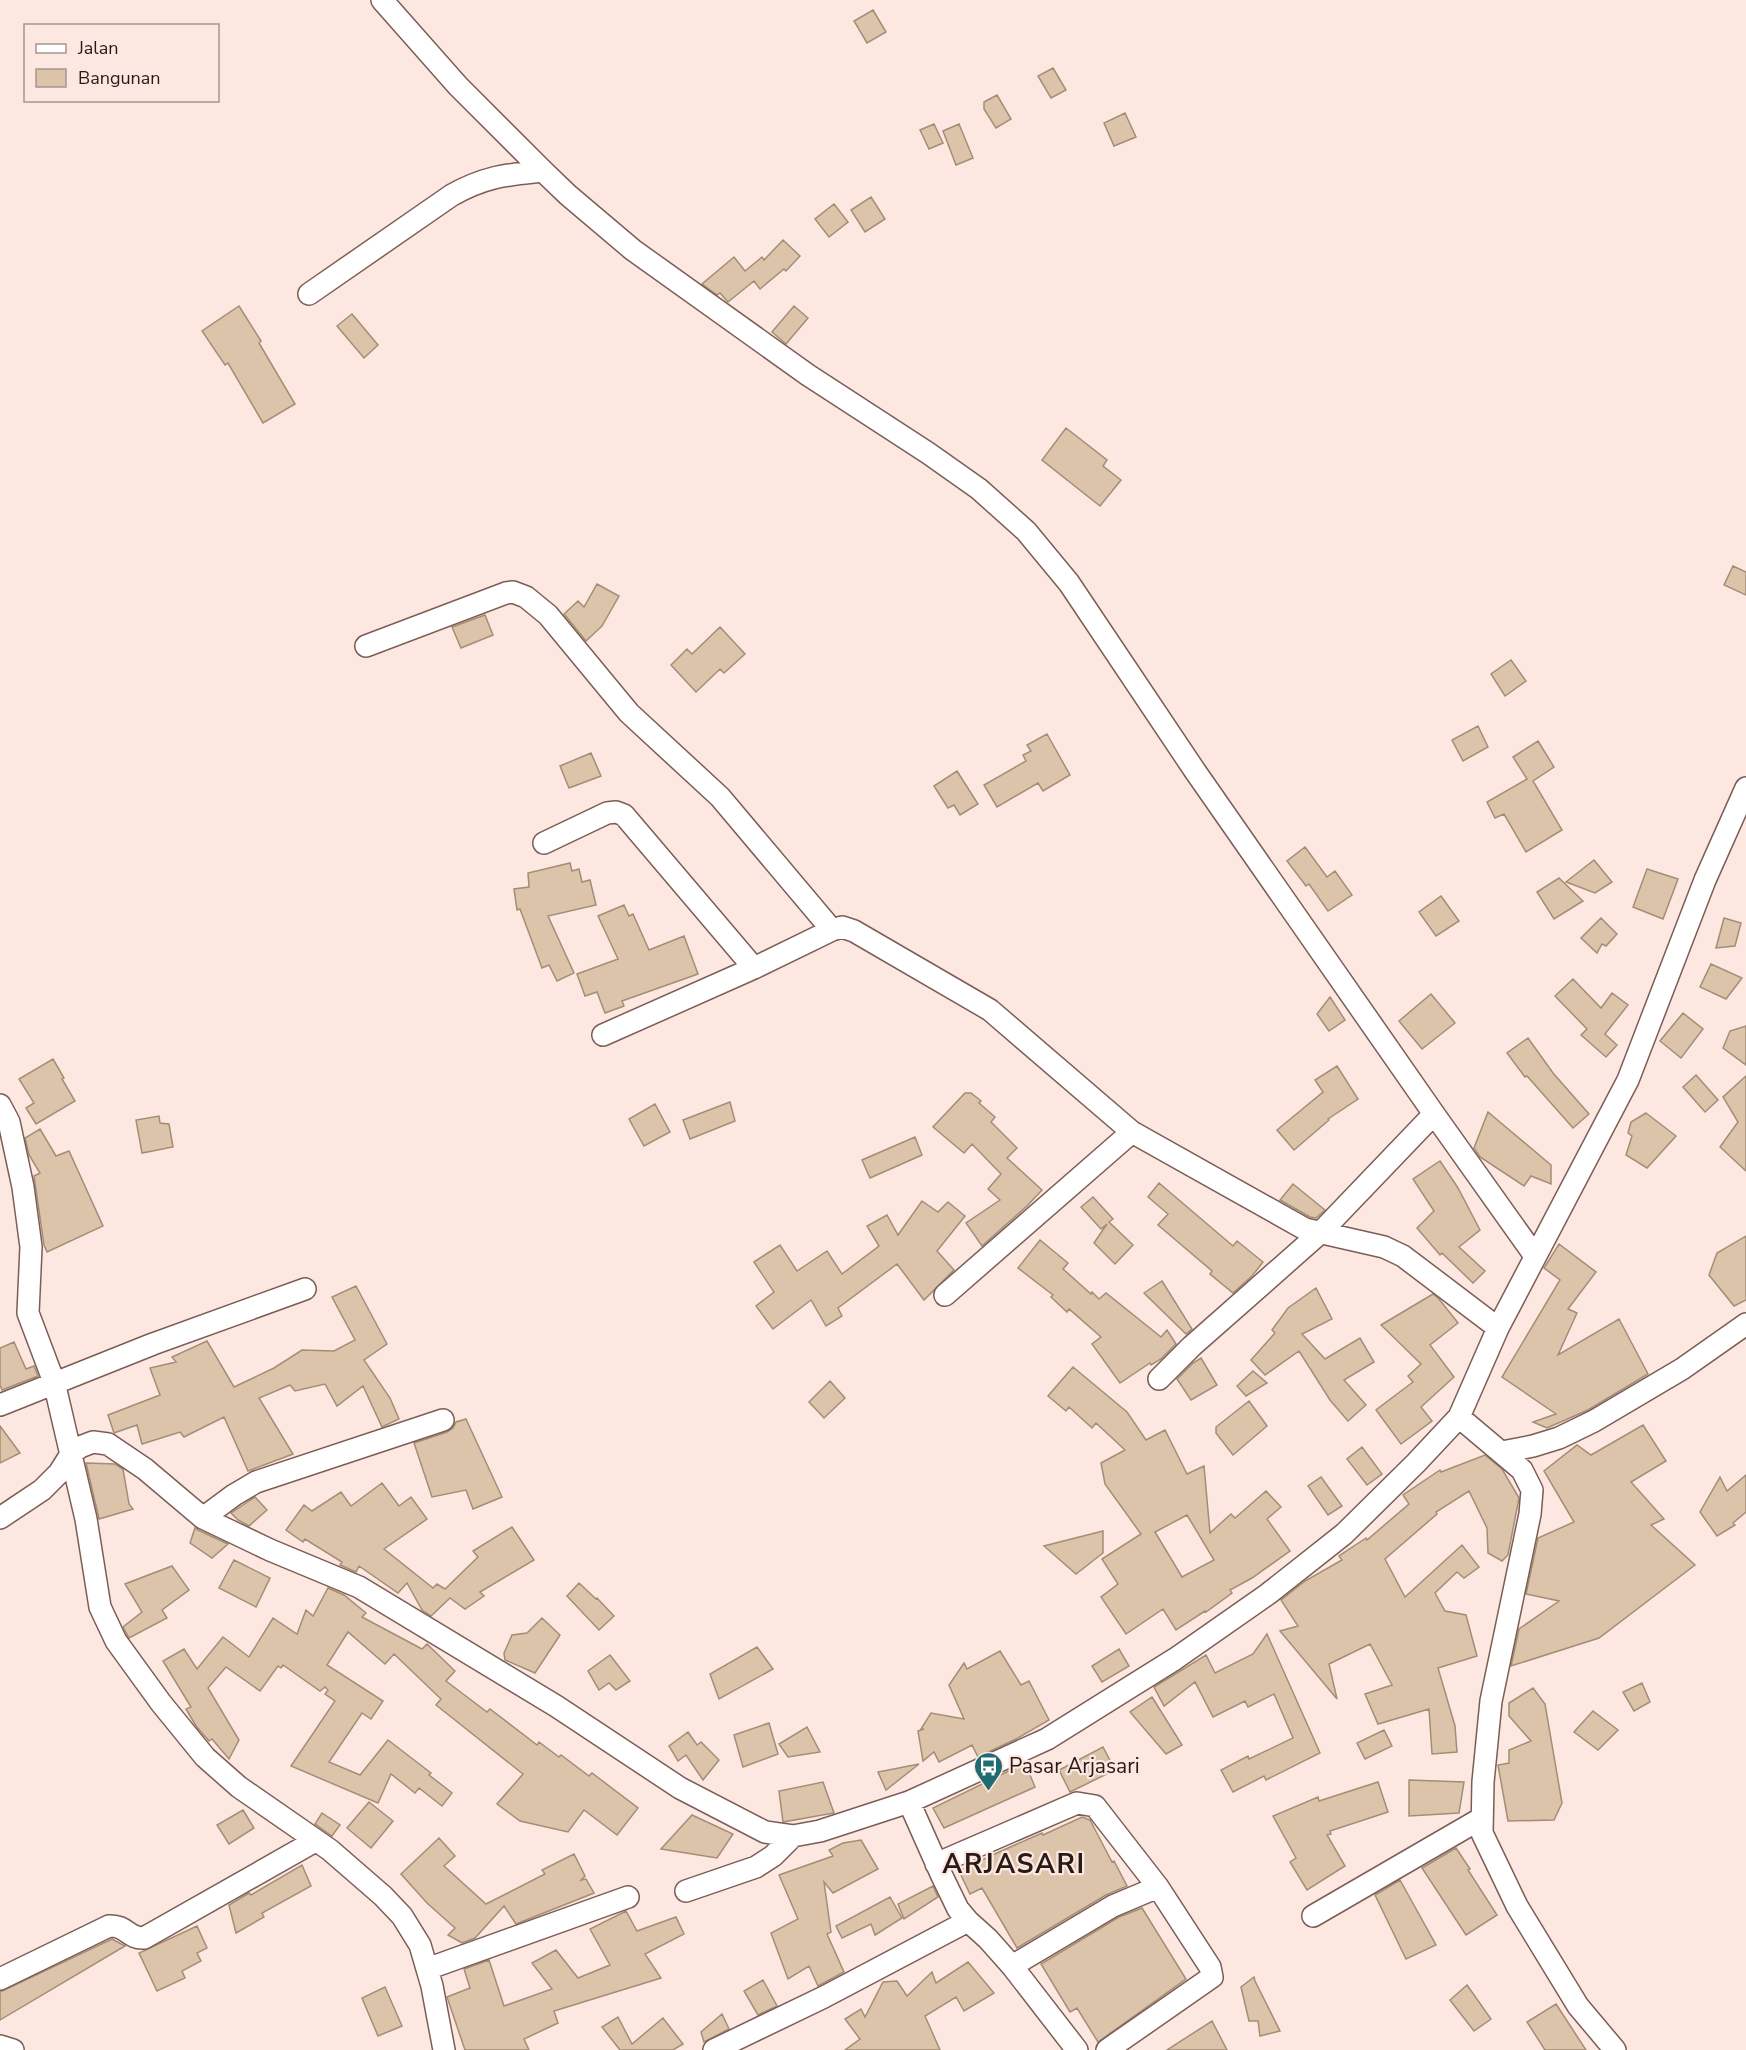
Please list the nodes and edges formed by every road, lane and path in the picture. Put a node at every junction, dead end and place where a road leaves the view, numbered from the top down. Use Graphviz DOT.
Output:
graph roads {
  1 [pos="382,0"];
  2 [pos="543,171"];
  3 [pos="309,294"];
  4 [pos="366,646"];
  5 [pos="1746,788"];
  6 [pos="544,843"];
  7 [pos="832,930"];
  8 [pos="754,968"];
  9 [pos="603,1035"];
  10 [pos="0,1105"];
  11 [pos="1434,1114"];
  12 [pos="1132,1132"];
  13 [pos="1320,1233"];
  14 [pos="1535,1256"];
  15 [pos="305,1289"];
  16 [pos="945,1295"];
  17 [pos="1746,1324"];
  18 [pos="1498,1328"];
  19 [pos="1159,1379"];
  20 [pos="54,1382"];
  21 [pos="0,1405"];
  22 [pos="1459,1417"];
  23 [pos="443,1420"];
  24 [pos="1502,1452"];
  25 [pos="71,1454"];
  26 [pos="0,1518"];
  27 [pos="203,1518"];
  28 [pos="909,1803"];
  29 [pos="1482,1818"];
  30 [pos="793,1836"];
  31 [pos="315,1841"];
  32 [pos="936,1864"];
  33 [pos="1158,1887"];
  34 [pos="686,1891"];
  35 [pos="628,1898"];
  36 [pos="1313,1916"];
  37 [pos="968,1921"];
  38 [pos="1012,1966"];
  39 [pos="427,1969"];
  40 [pos="0,1978"];
  41 [pos="0,2046"];
  42 [pos="13,2050"];
  43 [pos="444,2050"];
  44 [pos="714,2050"];
  45 [pos="1077,2050"];
  46 [pos="1107,2050"];
  47 [pos="1615,2050"];
  1 -- 2 [label="street"];
  2 -- 3 [label="street"];
  2 -- 11 [label="street"];
  4 -- 7 [label="street"];
  5 -- 14 [label="street"];
  6 -- 8 [label="street"];
  7 -- 8 [label="street"];
  7 -- 12 [label="street"];
  8 -- 9 [label="street"];
  10 -- 20 [label="street"];
  11 -- 13 [label="street"];
  11 -- 14 [label="street"];
  12 -- 13 [label="street"];
  12 -- 16 [label="street"];
  13 -- 18 [label="street"];
  13 -- 19 [label="street"];
  14 -- 18 [label="street"];
  15 -- 20 [label="street"];
  17 -- 24 [label="street"];
  18 -- 22 [label="street"];
  20 -- 21 [label="street"];
  20 -- 25 [label="street"];
  22 -- 24 [label="street"];
  22 -- 28 [label="street"];
  23 -- 27 [label="street"];
  24 -- 29 [label="street"];
  25 -- 26 [label="street"];
  25 -- 27 [label="street"];
  25 -- 31 [label="street"];
  27 -- 30 [label="street"];
  28 -- 30 [label="street"];
  28 -- 32 [label="street"];
  29 -- 36 [label="street"];
  29 -- 47 [label="street"];
  30 -- 34 [label="street"];
  31 -- 39 [label="street"];
  31 -- 40 [label="street"];
  32 -- 33 [label="street"];
  32 -- 37 [label="street"];
  33 -- 38 [label="street"];
  33 -- 46 [label="street"];
  35 -- 39 [label="street"];
  37 -- 38 [label="street"];
  37 -- 44 [label="street"];
  38 -- 45 [label="street"];
  39 -- 43 [label="street"];
  41 -- 42 [label="street"];
}
